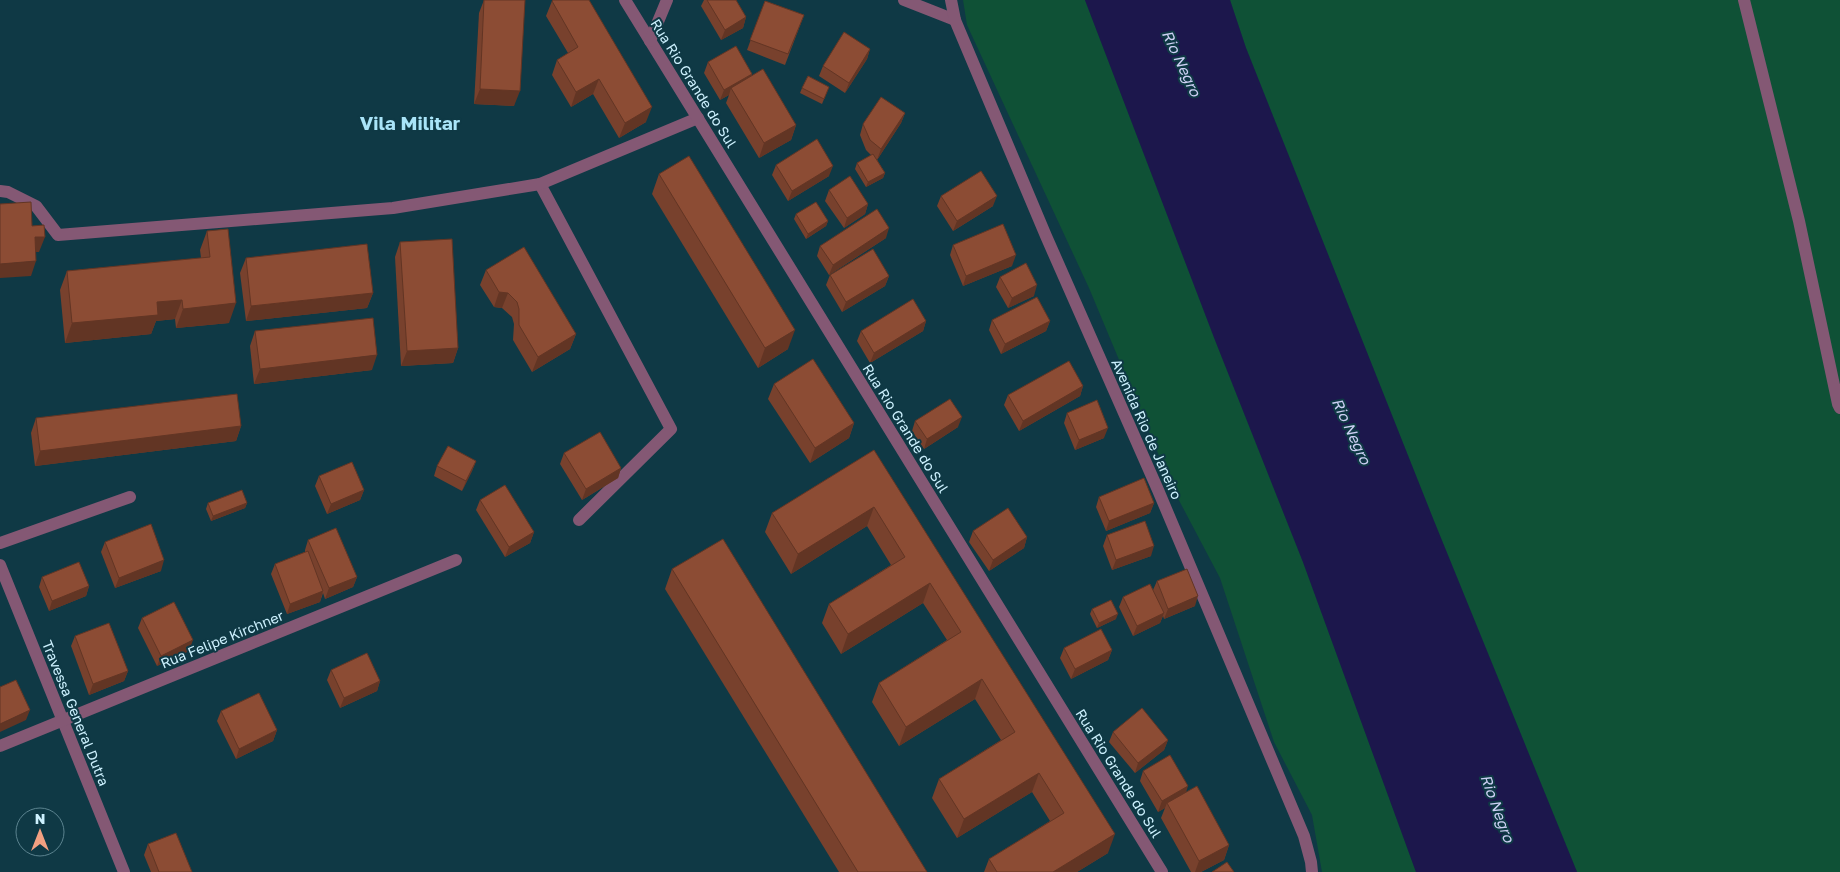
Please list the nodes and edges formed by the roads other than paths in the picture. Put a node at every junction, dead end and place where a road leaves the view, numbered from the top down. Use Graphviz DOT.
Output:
graph roads {
  1 [pos="625,0"];
  2 [pos="666,0"];
  3 [pos="904,0"];
  4 [pos="951,0"];
  5 [pos="1744,0"];
  6 [pos="955,20"];
  7 [pos="650,41"];
  8 [pos="698,118"];
  9 [pos="540,184"];
  10 [pos="0,191"];
  11 [pos="1840,408"];
  12 [pos="130,496"];
  13 [pos="579,520"];
  14 [pos="0,543"];
  15 [pos="456,560"];
  16 [pos="0,565"];
  17 [pos="62,721"];
  18 [pos="0,746"];
  19 [pos="124,872"];
  20 [pos="1162,872"];
  21 [pos="1312,872"];
  1 -- 7 [label="street, Rua Rio Grande do Sul"];
  2 -- 7 [label="street"];
  3 -- 6 [label="street"];
  4 -- 6 [label="street, Avenida Rio de Janeiro"];
  5 -- 11 [label="street"];
  6 -- 21 [label="street, Avenida Rio de Janeiro"];
  7 -- 8 [label="street, Rua Rio Grande do Sul"];
  8 -- 9 [label="street"];
  8 -- 20 [label="street, Rua Rio Grande do Sul"];
  9 -- 10 [label="street"];
  9 -- 13 [label="street"];
  12 -- 14 [label="street"];
  15 -- 17 [label="street, Rua Felipe Kirchner"];
  16 -- 17 [label="street, Travessa General Dutra"];
  17 -- 18 [label="street, Rua Felipe Kirchner"];
  17 -- 19 [label="street, Travessa General Dutra"];
}
